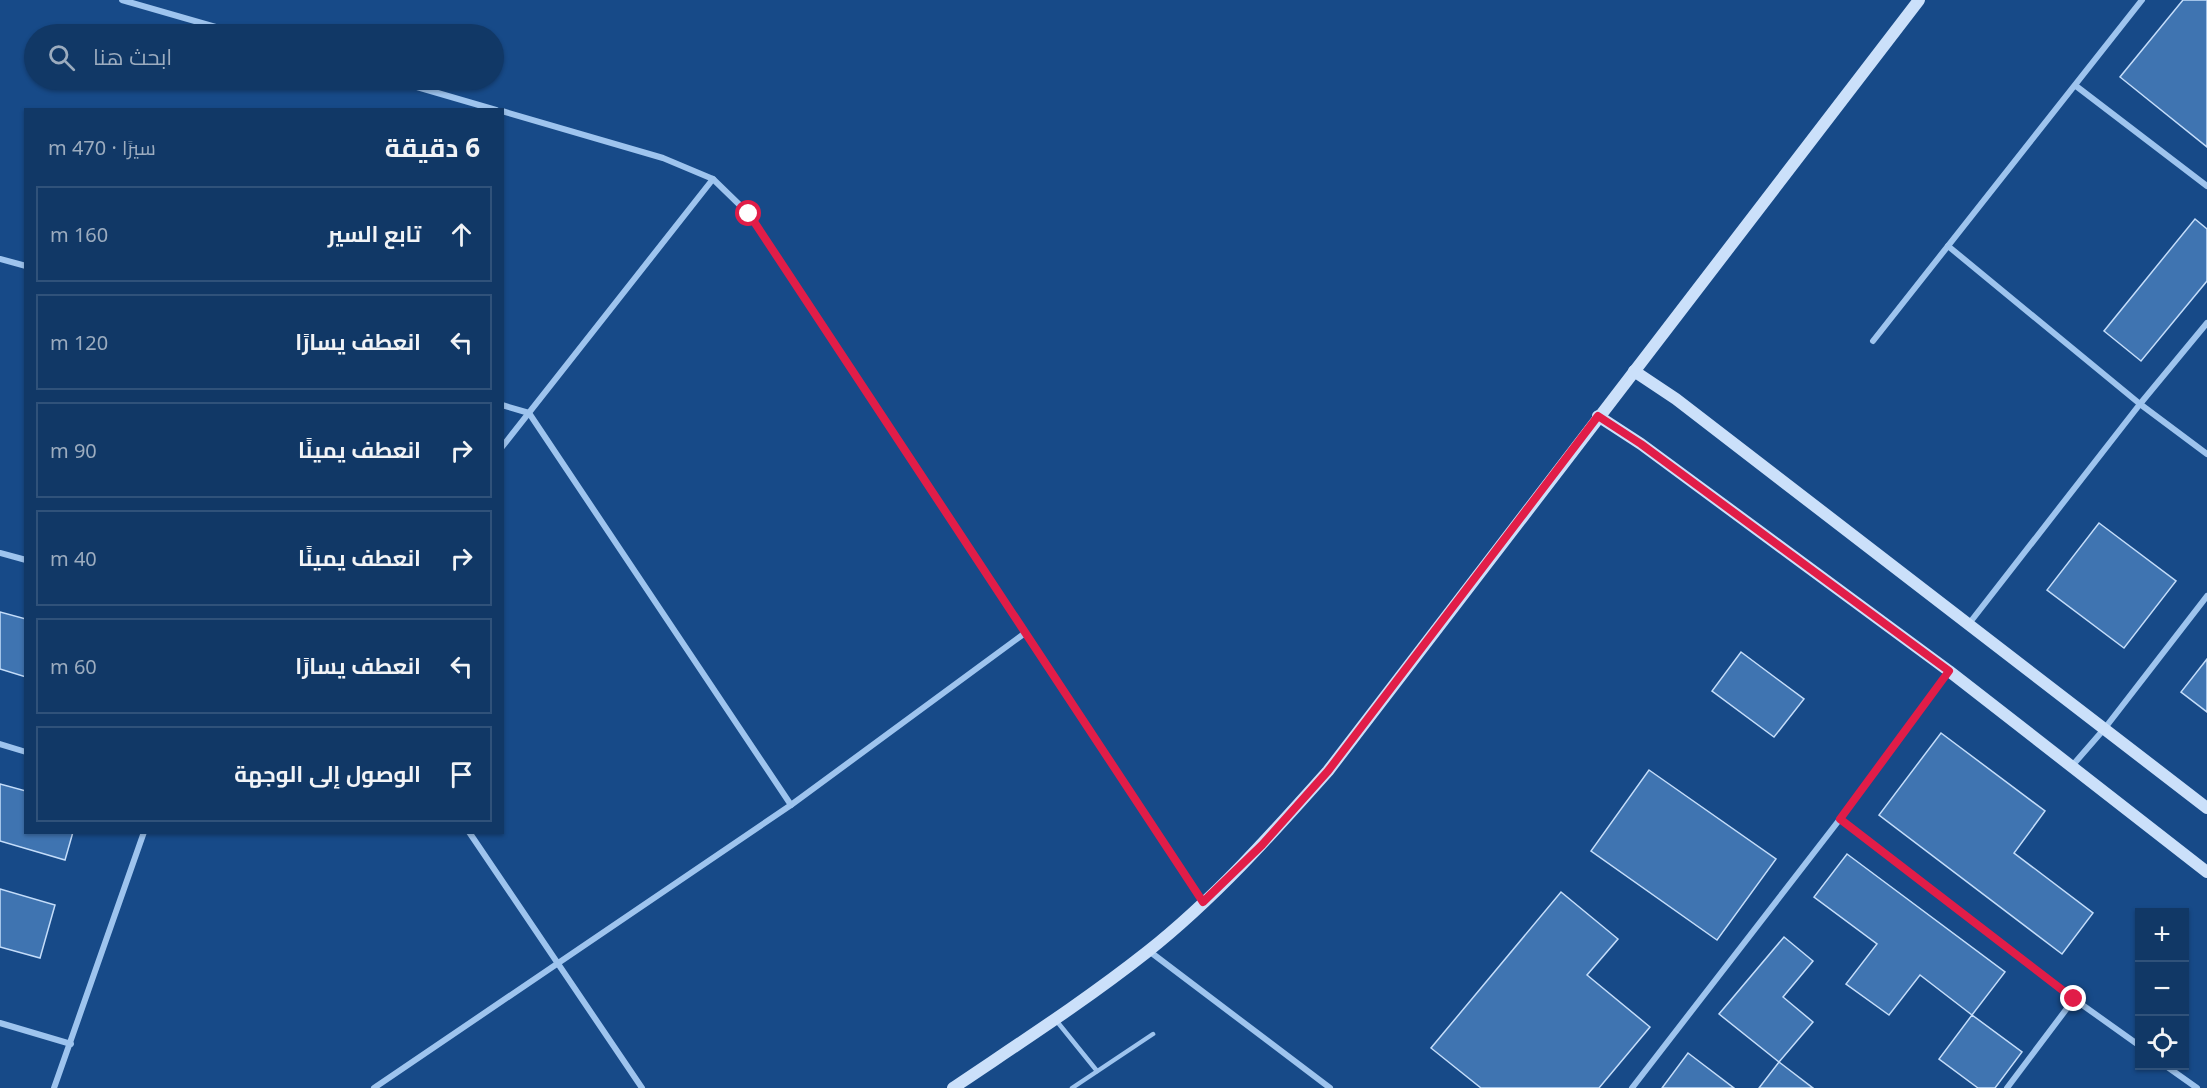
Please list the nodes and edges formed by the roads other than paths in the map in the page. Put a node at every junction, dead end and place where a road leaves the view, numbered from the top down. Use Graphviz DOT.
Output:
graph roads {
  1 [pos="122,0"];
  2 [pos="1919,0"];
  3 [pos="2142,0"];
  4 [pos="205,24"];
  5 [pos="2076,86"];
  6 [pos="427,90"];
  7 [pos="489,108"];
  8 [pos="504,112"];
  9 [pos="713,179"];
  10 [pos="2207,186"];
  11 [pos="1948,246"];
  12 [pos="0,259"];
  13 [pos="24,265"];
  14 [pos="2207,323"];
  15 [pos="1873,341"];
  16 [pos="1634,371"];
  17 [pos="2140,404"];
  18 [pos="504,406"];
  19 [pos="529,413"];
  20 [pos="1598,416"];
  21 [pos="504,444"];
  22 [pos="2207,454"];
  23 [pos="0,553"];
  24 [pos="24,559"];
  25 [pos="2207,596"];
  26 [pos="1968,625"];
  27 [pos="1025,633"];
  28 [pos="1949,671"];
  29 [pos="2105,729"];
  30 [pos="0,744"];
  31 [pos="24,751"];
  32 [pos="2072,766"];
  33 [pos="791,805"];
  34 [pos="2207,808"];
  35 [pos="1840,819"];
  36 [pos="143,834"];
  37 [pos="470,834"];
  38 [pos="2207,872"];
  39 [pos="1203,902"];
  40 [pos="1149,951"];
  41 [pos="558,962"];
  42 [pos="2074,999"];
  43 [pos="1055,1019"];
  44 [pos="0,1023"];
  45 [pos="1153,1034"];
  46 [pos="71,1044"];
  47 [pos="2135,1044"];
  48 [pos="2173,1070"];
  49 [pos="1097,1071"];
  50 [pos="54,1088"];
  51 [pos="374,1088"];
  52 [pos="642,1088"];
  53 [pos="953,1088"];
  54 [pos="1072,1088"];
  55 [pos="1330,1088"];
  56 [pos="1632,1088"];
  57 [pos="2007,1088"];
  58 [pos="2197,1088"];
  1 -- 4 [label="street"];
  2 -- 16 [label="street"];
  3 -- 5 [label="street"];
  5 -- 10 [label="street"];
  5 -- 11 [label="street"];
  6 -- 7 [label="street"];
  8 -- 9 [label="street"];
  9 -- 19 [label="street"];
  9 -- 27 [label="street"];
  11 -- 15 [label="street"];
  11 -- 17 [label="street"];
  12 -- 13 [label="street"];
  14 -- 17 [label="street"];
  16 -- 20 [label="street"];
  16 -- 26 [label="street"];
  17 -- 22 [label="street"];
  17 -- 26 [label="street"];
  18 -- 19 [label="street"];
  19 -- 21 [label="street"];
  19 -- 33 [label="street"];
  20 -- 28 [label="street"];
  20 -- 39 [label="street"];
  23 -- 24 [label="street"];
  25 -- 29 [label="street"];
  26 -- 29 [label="street"];
  27 -- 33 [label="street"];
  27 -- 39 [label="street"];
  28 -- 32 [label="street"];
  28 -- 35 [label="street"];
  29 -- 32 [label="street"];
  29 -- 34 [label="street"];
  30 -- 31 [label="street"];
  32 -- 38 [label="street"];
  33 -- 41 [label="street"];
  35 -- 42 [label="street"];
  35 -- 56 [label="street"];
  36 -- 46 [label="street"];
  37 -- 41 [label="street"];
  39 -- 40 [label="street"];
  40 -- 43 [label="street"];
  40 -- 55 [label="street"];
  41 -- 51 [label="street"];
  41 -- 52 [label="street"];
  42 -- 47 [label="street"];
  42 -- 57 [label="street"];
  43 -- 49 [label="lane"];
  43 -- 53 [label="street"];
  44 -- 46 [label="street"];
  45 -- 49 [label="lane"];
  46 -- 50 [label="street"];
  48 -- 58 [label="street"];
  49 -- 54 [label="lane"];
}
